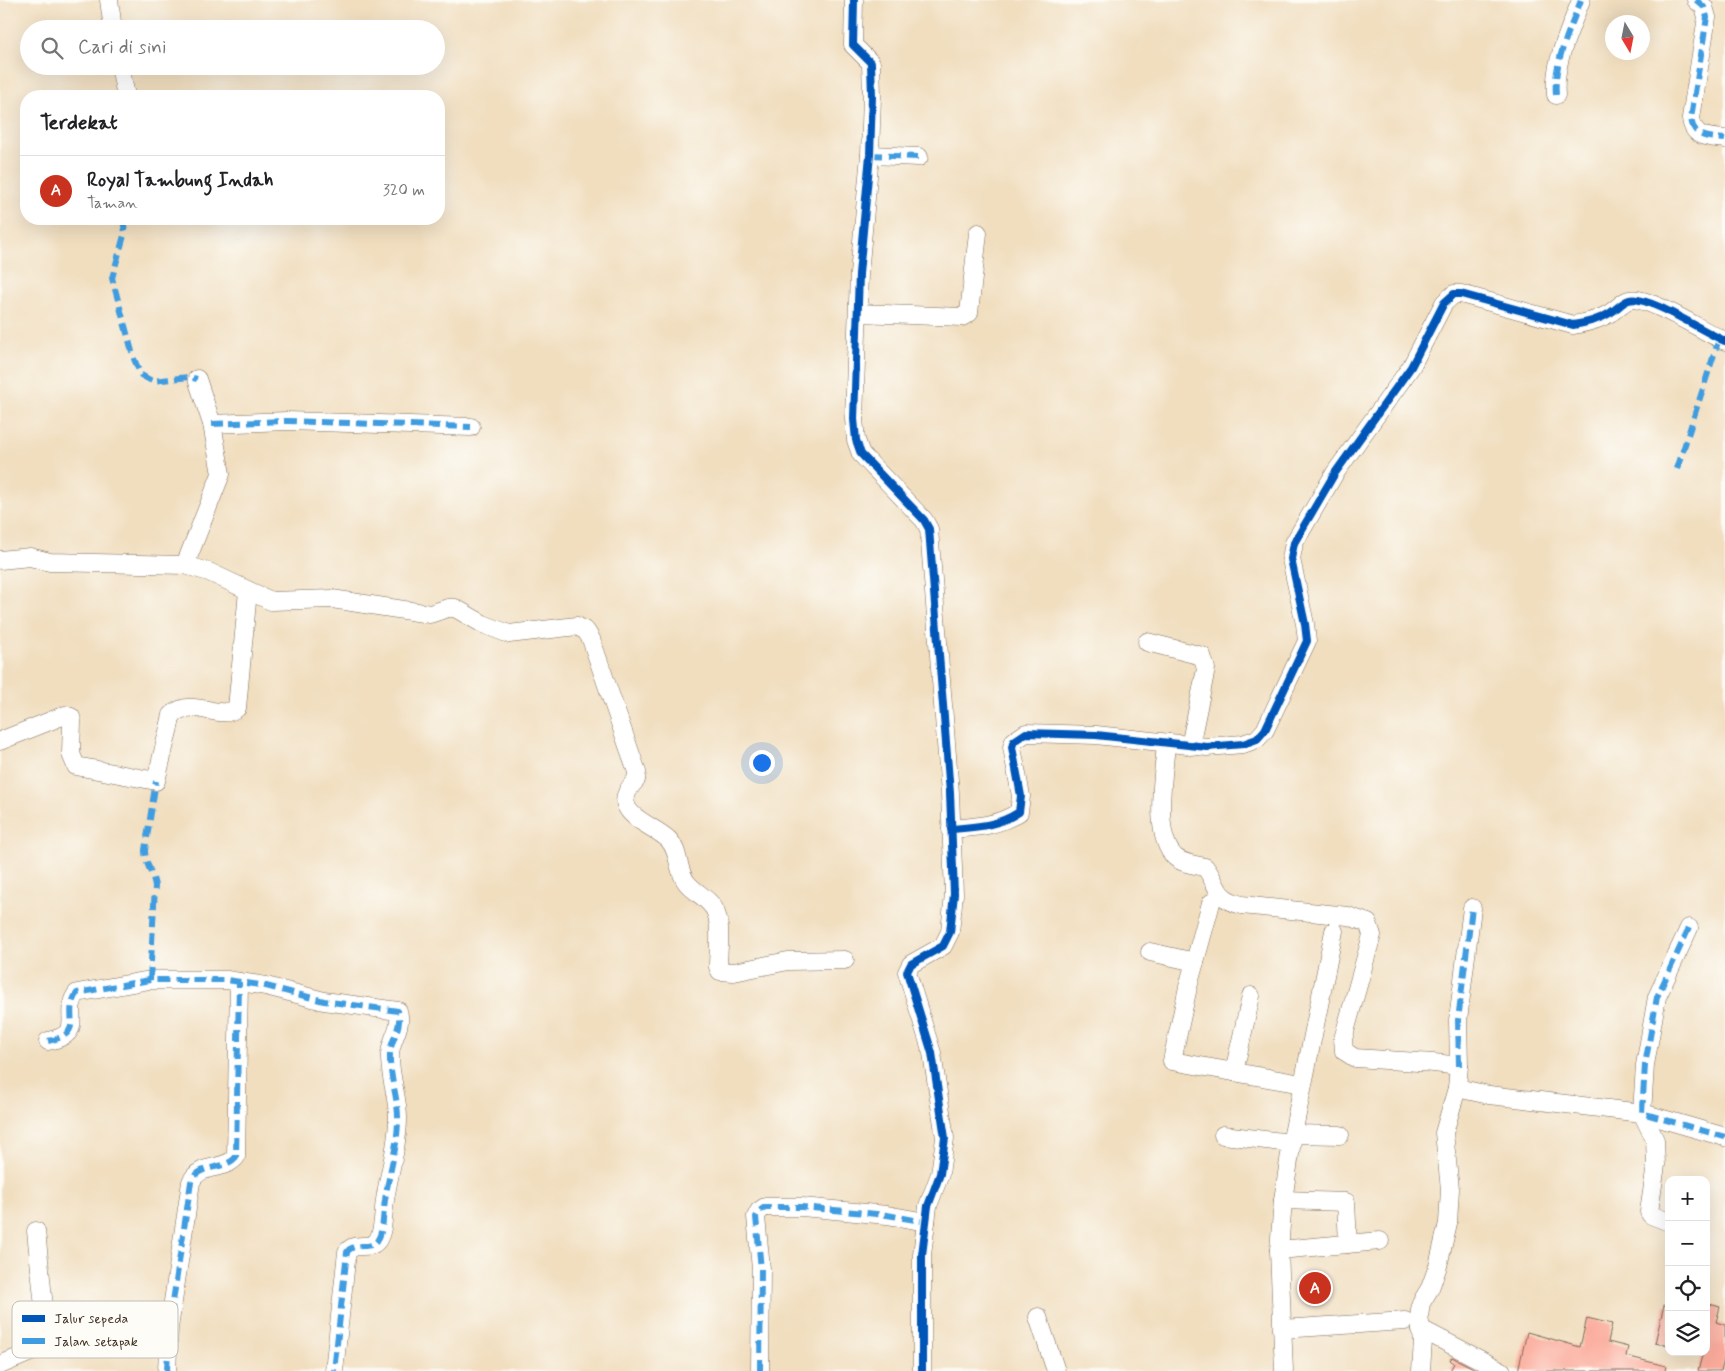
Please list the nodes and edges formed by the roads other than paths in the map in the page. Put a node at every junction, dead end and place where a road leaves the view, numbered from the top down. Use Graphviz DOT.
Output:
graph roads {
  1 [pos="109,0"];
  2 [pos="854,0"];
  3 [pos="1581,0"];
  4 [pos="1696,0"];
  5 [pos="112,20"];
  6 [pos="122,75"];
  7 [pos="125,90"];
  8 [pos="1556,95"];
  9 [pos="1725,139"];
  10 [pos="870,155"];
  11 [pos="919,157"];
  12 [pos="978,233"];
  13 [pos="859,313"];
  14 [pos="1725,341"];
  15 [pos="197,379"];
  16 [pos="212,424"];
  17 [pos="471,427"];
  18 [pos="0,560"];
  19 [pos="185,565"];
  20 [pos="248,591"];
  21 [pos="1147,642"];
  22 [pos="0,741"];
  23 [pos="1166,744"];
  24 [pos="1190,746"];
  25 [pos="951,829"];
  26 [pos="1210,903"];
  27 [pos="1472,908"];
  28 [pos="1689,928"];
  29 [pos="1334,931"];
  30 [pos="1150,952"];
  31 [pos="845,960"];
  32 [pos="1195,962"];
  33 [pos="239,982"];
  34 [pos="1251,996"];
  35 [pos="48,1041"];
  36 [pos="1459,1066"];
  37 [pos="1234,1072"];
  38 [pos="1302,1084"];
  39 [pos="1457,1088"];
  40 [pos="1642,1113"];
  41 [pos="1223,1135"];
  42 [pos="1340,1135"];
  43 [pos="1725,1137"];
  44 [pos="1292,1138"];
  45 [pos="1283,1200"];
  46 [pos="1666,1221"];
  47 [pos="926,1222"];
  48 [pos="36,1231"];
  49 [pos="1380,1241"];
  50 [pos="1348,1244"];
  51 [pos="1280,1250"];
  52 [pos="43,1301"];
  53 [pos="172,1301"];
  54 [pos="1038,1317"];
  55 [pos="1413,1325"];
  56 [pos="1282,1329"];
  57 [pos="16,1358"];
  58 [pos="167,1358"];
  59 [pos="0,1364"];
  60 [pos="167,1371"];
  61 [pos="334,1371"];
  62 [pos="760,1371"];
  63 [pos="922,1371"];
  64 [pos="1056,1371"];
  65 [pos="1284,1371"];
  66 [pos="1422,1371"];
  67 [pos="1502,1371"];
  1 -- 5 [label="street"];
  2 -- 10 [label="street"];
  3 -- 8 [label="street"];
  4 -- 9 [label="street"];
  6 -- 7 [label="street"];
  10 -- 11 [label="street"];
  10 -- 13 [label="street"];
  12 -- 13 [label="street"];
  13 -- 25 [label="street"];
  14 -- 24 [label="street"];
  15 -- 16 [label="street"];
  16 -- 17 [label="street"];
  16 -- 19 [label="street"];
  18 -- 19 [label="street"];
  19 -- 20 [label="street"];
  20 -- 22 [label="street"];
  20 -- 31 [label="street"];
  21 -- 24 [label="street"];
  23 -- 24 [label="street"];
  23 -- 25 [label="street"];
  23 -- 36 [label="street"];
  25 -- 47 [label="street"];
  26 -- 32 [label="street"];
  27 -- 36 [label="street"];
  28 -- 40 [label="street"];
  29 -- 38 [label="street"];
  30 -- 32 [label="street"];
  32 -- 37 [label="street"];
  33 -- 35 [label="street"];
  33 -- 53 [label="street"];
  33 -- 61 [label="street"];
  34 -- 37 [label="street"];
  36 -- 39 [label="street"];
  37 -- 38 [label="street"];
  38 -- 44 [label="street"];
  39 -- 40 [label="street"];
  39 -- 55 [label="street"];
  40 -- 43 [label="street"];
  40 -- 46 [label="street"];
  41 -- 44 [label="street"];
  42 -- 44 [label="street"];
  44 -- 45 [label="street"];
  45 -- 50 [label="street"];
  45 -- 51 [label="street"];
  47 -- 62 [label="street"];
  47 -- 63 [label="street"];
  48 -- 52 [label="street"];
  49 -- 50 [label="street"];
  50 -- 51 [label="street"];
  51 -- 56 [label="street"];
  54 -- 64 [label="street"];
  55 -- 56 [label="street"];
  55 -- 66 [label="street"];
  55 -- 67 [label="street"];
  56 -- 65 [label="street"];
  57 -- 59 [label="street"];
  58 -- 60 [label="street"];
}
